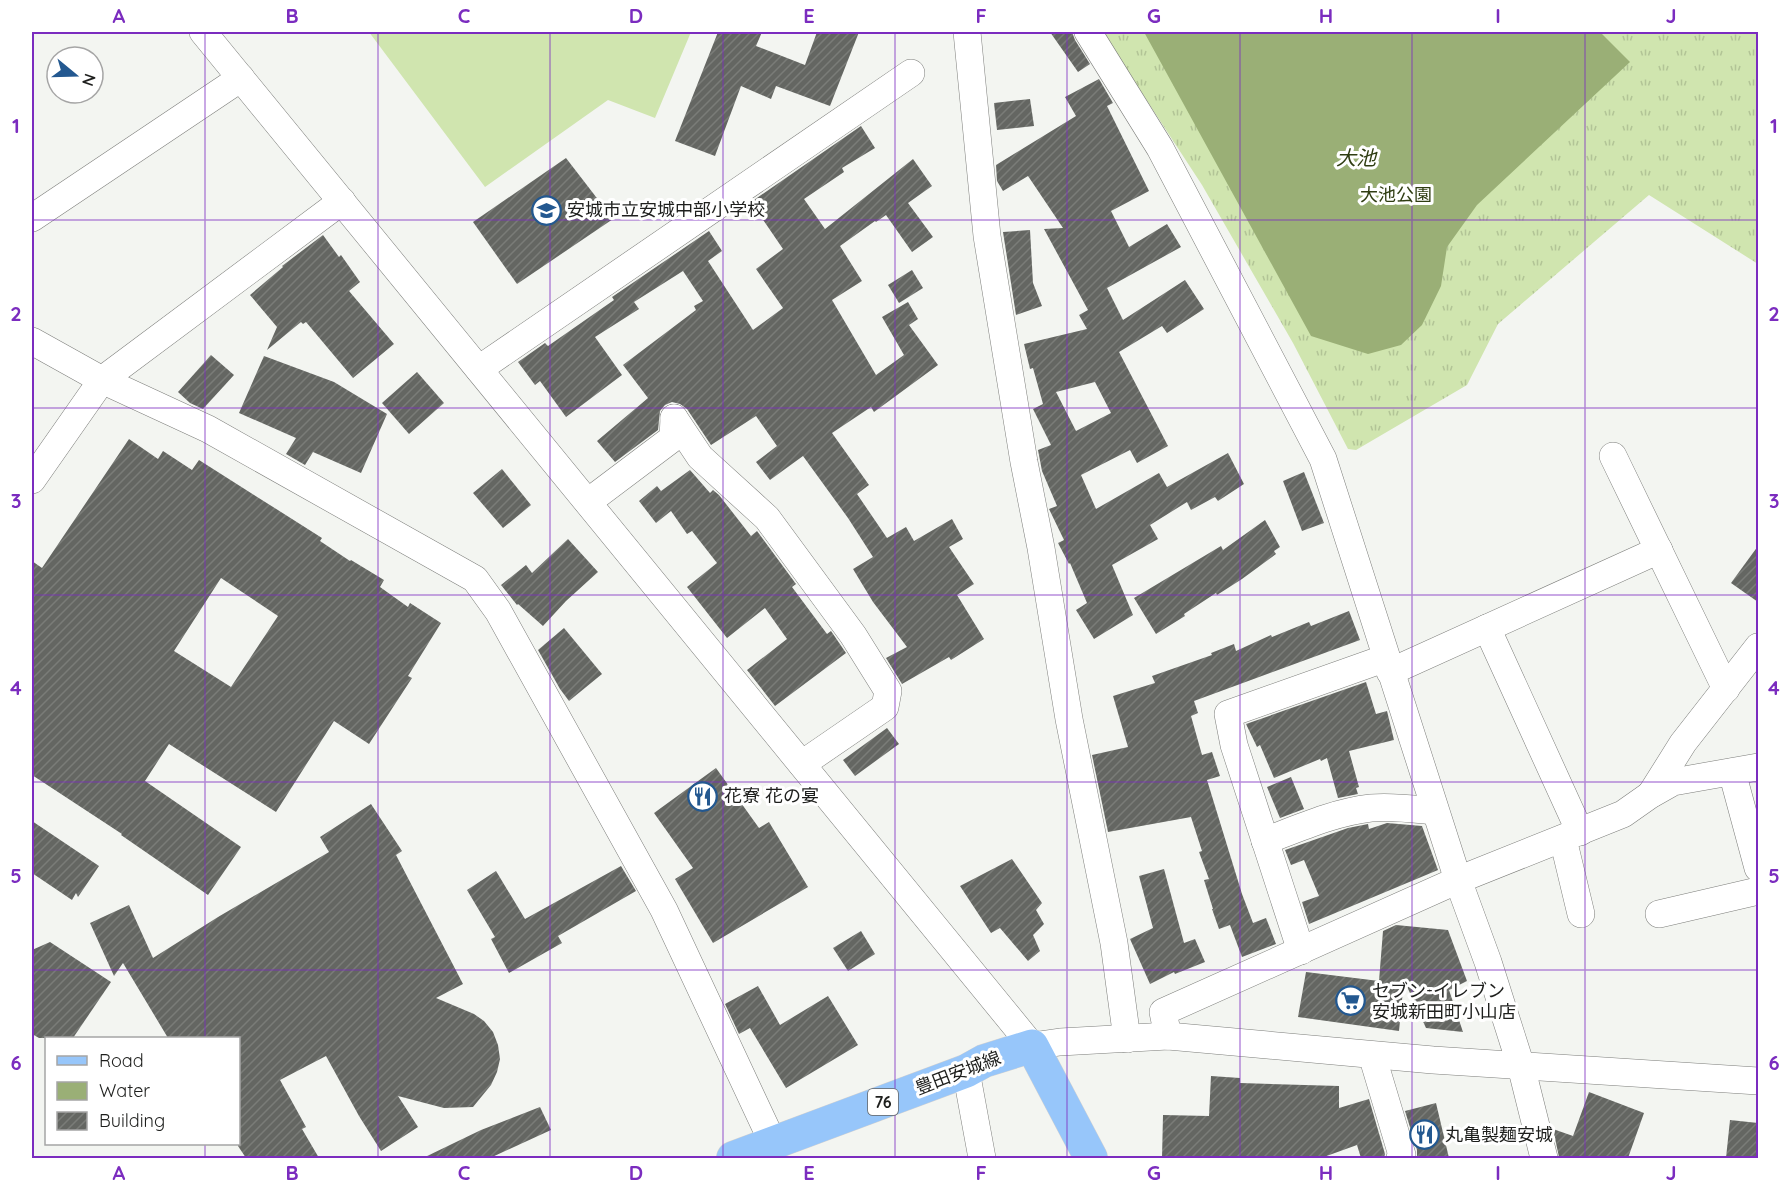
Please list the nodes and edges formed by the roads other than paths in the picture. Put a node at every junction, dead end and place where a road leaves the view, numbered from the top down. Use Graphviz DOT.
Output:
graph roads {
  1 [pos="203,32"];
  2 [pos="967,32"];
  3 [pos="1088,32"];
  4 [pos="911,73"];
  5 [pos="241,78"];
  6 [pos="342,201"];
  7 [pos="32,218"];
  8 [pos="32,340"];
  9 [pos="479,369"];
  10 [pos="102,380"];
  11 [pos="1613,456"];
  12 [pos="32,480"];
  13 [pos="588,502"];
  14 [pos="1659,550"];
  15 [pos="1487,628"];
  16 [pos="1758,647"];
  17 [pos="1388,665"];
  18 [pos="1726,689"];
  19 [pos="802,764"];
  20 [pos="1758,767"];
  21 [pos="1732,772"];
  22 [pos="1650,795"];
  23 [pos="1436,811"];
  24 [pos="1572,835"];
  25 [pos="1265,841"];
  26 [pos="1758,868"];
  27 [pos="1458,880"];
  28 [pos="1758,891"];
  29 [pos="1581,914"];
  30 [pos="1659,914"];
  31 [pos="1301,951"];
  32 [pos="1168,1036"];
  33 [pos="1127,1039"];
  34 [pos="1032,1046"];
  35 [pos="1371,1055"];
  36 [pos="1521,1066"];
  37 [pos="966,1071"];
  38 [pos="1758,1081"];
  39 [pos="773,1143"];
  40 [pos="733,1158"];
  41 [pos="982,1158"];
  42 [pos="1090,1158"];
  43 [pos="1400,1158"];
  44 [pos="1544,1158"];
  1 -- 5 [label="street"];
  2 -- 33 [label="street"];
  3 -- 17 [label="street"];
  4 -- 9 [label="street"];
  5 -- 6 [label="street"];
  5 -- 7 [label="street"];
  6 -- 9 [label="street"];
  6 -- 10 [label="street"];
  8 -- 10 [label="street"];
  9 -- 13 [label="street"];
  10 -- 12 [label="street"];
  10 -- 39 [label="street"];
  11 -- 14 [label="street"];
  13 -- 19 [label="street"];
  13 -- 19 [label="street"];
  14 -- 15 [label="street"];
  14 -- 18 [label="street"];
  15 -- 17 [label="street"];
  15 -- 24 [label="street"];
  16 -- 18 [label="street"];
  17 -- 23 [label="street"];
  17 -- 25 [label="street"];
  18 -- 22 [label="street"];
  19 -- 34 [label="street"];
  20 -- 21 [label="street"];
  21 -- 22 [label="street"];
  21 -- 26 [label="street"];
  22 -- 24 [label="street"];
  23 -- 25 [label="street"];
  23 -- 27 [label="street"];
  24 -- 27 [label="street"];
  24 -- 29 [label="street"];
  25 -- 31 [label="street"];
  27 -- 31 [label="street"];
  27 -- 36 [label="street"];
  28 -- 30 [label="street"];
  31 -- 32 [label="street"];
  32 -- 33 [label="street"];
  32 -- 35 [label="street"];
  33 -- 34 [label="street"];
  34 -- 37 [label="main road, 豊田安城線 / 76"];
  34 -- 42 [label="main road"];
  35 -- 36 [label="street"];
  35 -- 43 [label="street"];
  36 -- 38 [label="street"];
  36 -- 44 [label="street"];
  37 -- 39 [label="main road, 豊田安城線 / 76"];
  37 -- 41 [label="street"];
  39 -- 40 [label="main road, 豊田安城線 / 76"];
}
